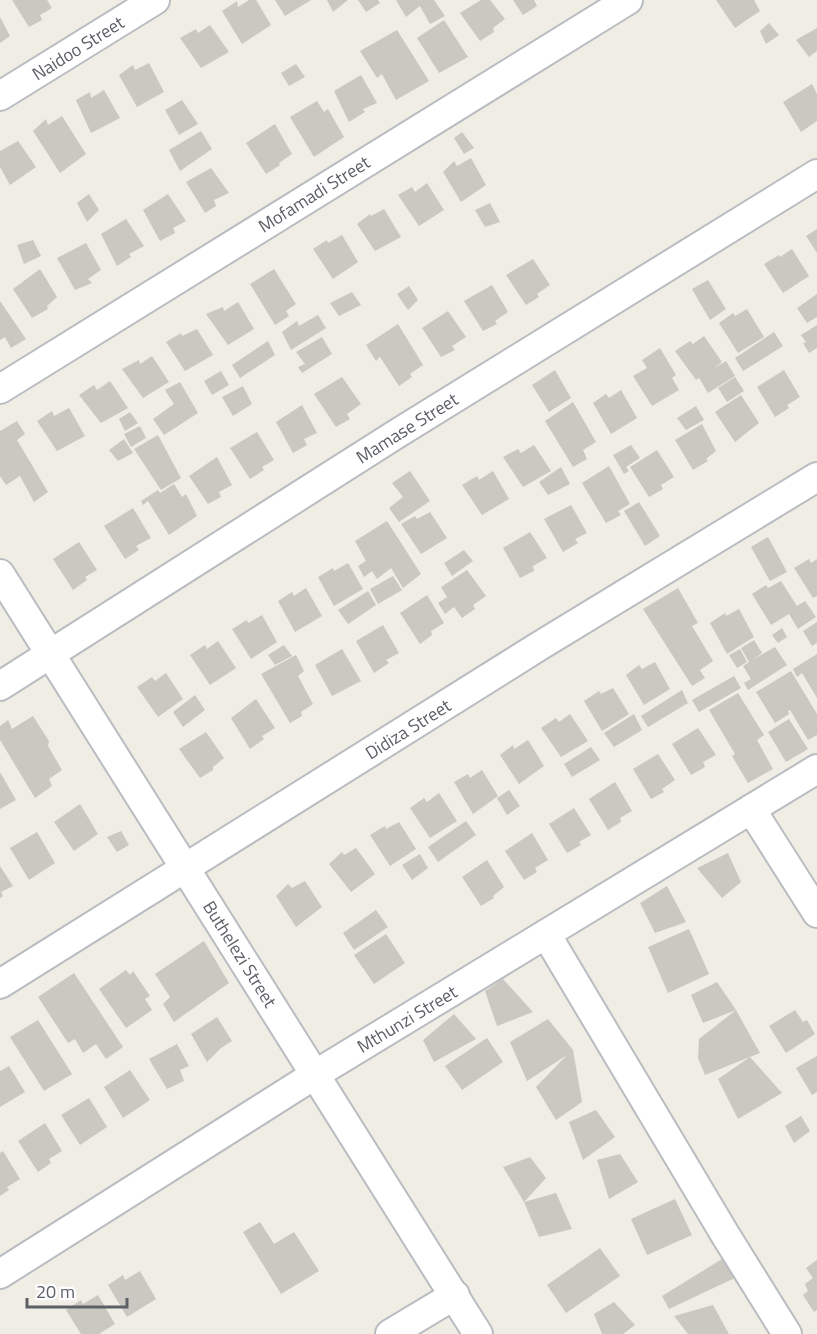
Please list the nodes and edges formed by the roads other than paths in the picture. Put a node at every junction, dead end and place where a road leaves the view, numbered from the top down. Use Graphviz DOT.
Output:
graph roads {
  1 [pos="155,0"];
  2 [pos="628,0"];
  3 [pos="0,96"];
  4 [pos="817,174"];
  5 [pos="0,389"];
  6 [pos="817,477"];
  7 [pos="0,574"];
  8 [pos="51,654"];
  9 [pos="0,686"];
  10 [pos="817,769"];
  11 [pos="752,809"];
  12 [pos="187,869"];
  13 [pos="817,913"];
  14 [pos="546,934"];
  15 [pos="0,984"];
  16 [pos="316,1074"];
  17 [pos="0,1274"];
  18 [pos="455,1295"];
  19 [pos="390,1334"];
  20 [pos="478,1334"];
  21 [pos="787,1334"];
  1 -- 3 [label="street, Naidoo Street"];
  2 -- 5 [label="street, Mofamadi Street"];
  4 -- 8 [label="street, Mamase Street"];
  6 -- 12 [label="street, Didiza Street"];
  7 -- 8 [label="street, Buthelezi Street"];
  8 -- 9 [label="street, Mamase Street"];
  8 -- 12 [label="street, Buthelezi Street"];
  10 -- 11 [label="street, Mthunzi Street"];
  11 -- 13 [label="street"];
  11 -- 14 [label="street, Mthunzi Street"];
  12 -- 15 [label="street, Didiza Street"];
  12 -- 16 [label="street, Buthelezi Street"];
  14 -- 16 [label="street, Mthunzi Street"];
  14 -- 21 [label="street"];
  16 -- 17 [label="street, Mthunzi Street"];
  16 -- 18 [label="street, Buthelezi Street"];
  18 -- 19 [label="street"];
  18 -- 20 [label="street, Buthelezi Street"];
}
